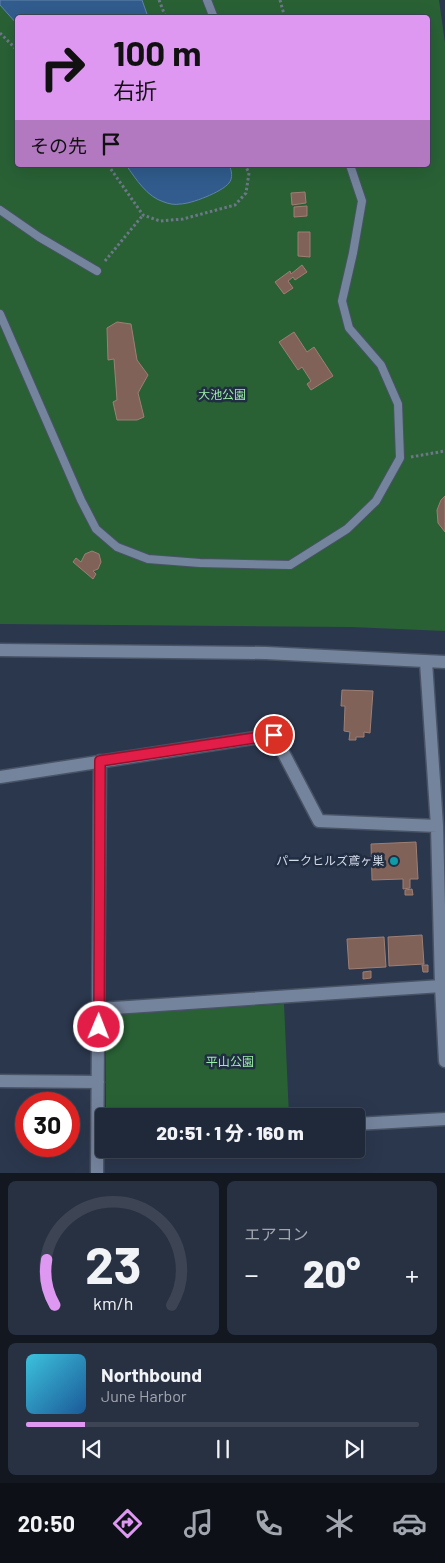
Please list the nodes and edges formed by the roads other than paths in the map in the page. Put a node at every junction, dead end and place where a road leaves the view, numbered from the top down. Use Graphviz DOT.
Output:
graph roads {
  1 [pos="207,0"];
  2 [pos="213,15"];
  3 [pos="351,167"];
  4 [pos="0,210"];
  5 [pos="97,271"];
  6 [pos="0,314"];
  7 [pos="0,650"];
  8 [pos="426,662"];
  9 [pos="445,662"];
  10 [pos="100,761"];
  11 [pos="0,777"];
  12 [pos="437,826"];
  13 [pos="441,986"];
  14 [pos="99,1009"];
  15 [pos="445,1061"];
  16 [pos="0,1081"];
  17 [pos="98,1082"];
  18 [pos="99,1108"];
  19 [pos="445,1119"];
  20 [pos="365,1123"];
  21 [pos="99,1158"];
  22 [pos="97,1173"];
  1 -- 2 [label="lane"];
  3 -- 6 [label="lane"];
  4 -- 5 [label="lane"];
  7 -- 8 [label="street"];
  8 -- 9 [label="street"];
  8 -- 12 [label="street"];
  10 -- 11 [label="street"];
  10 -- 12 [label="street"];
  10 -- 14 [label="street"];
  12 -- 13 [label="street"];
  13 -- 14 [label="street"];
  13 -- 15 [label="street"];
  14 -- 17 [label="street"];
  16 -- 17 [label="street"];
  17 -- 18 [label="street"];
  19 -- 20 [label="street"];
  21 -- 22 [label="street"];
}
